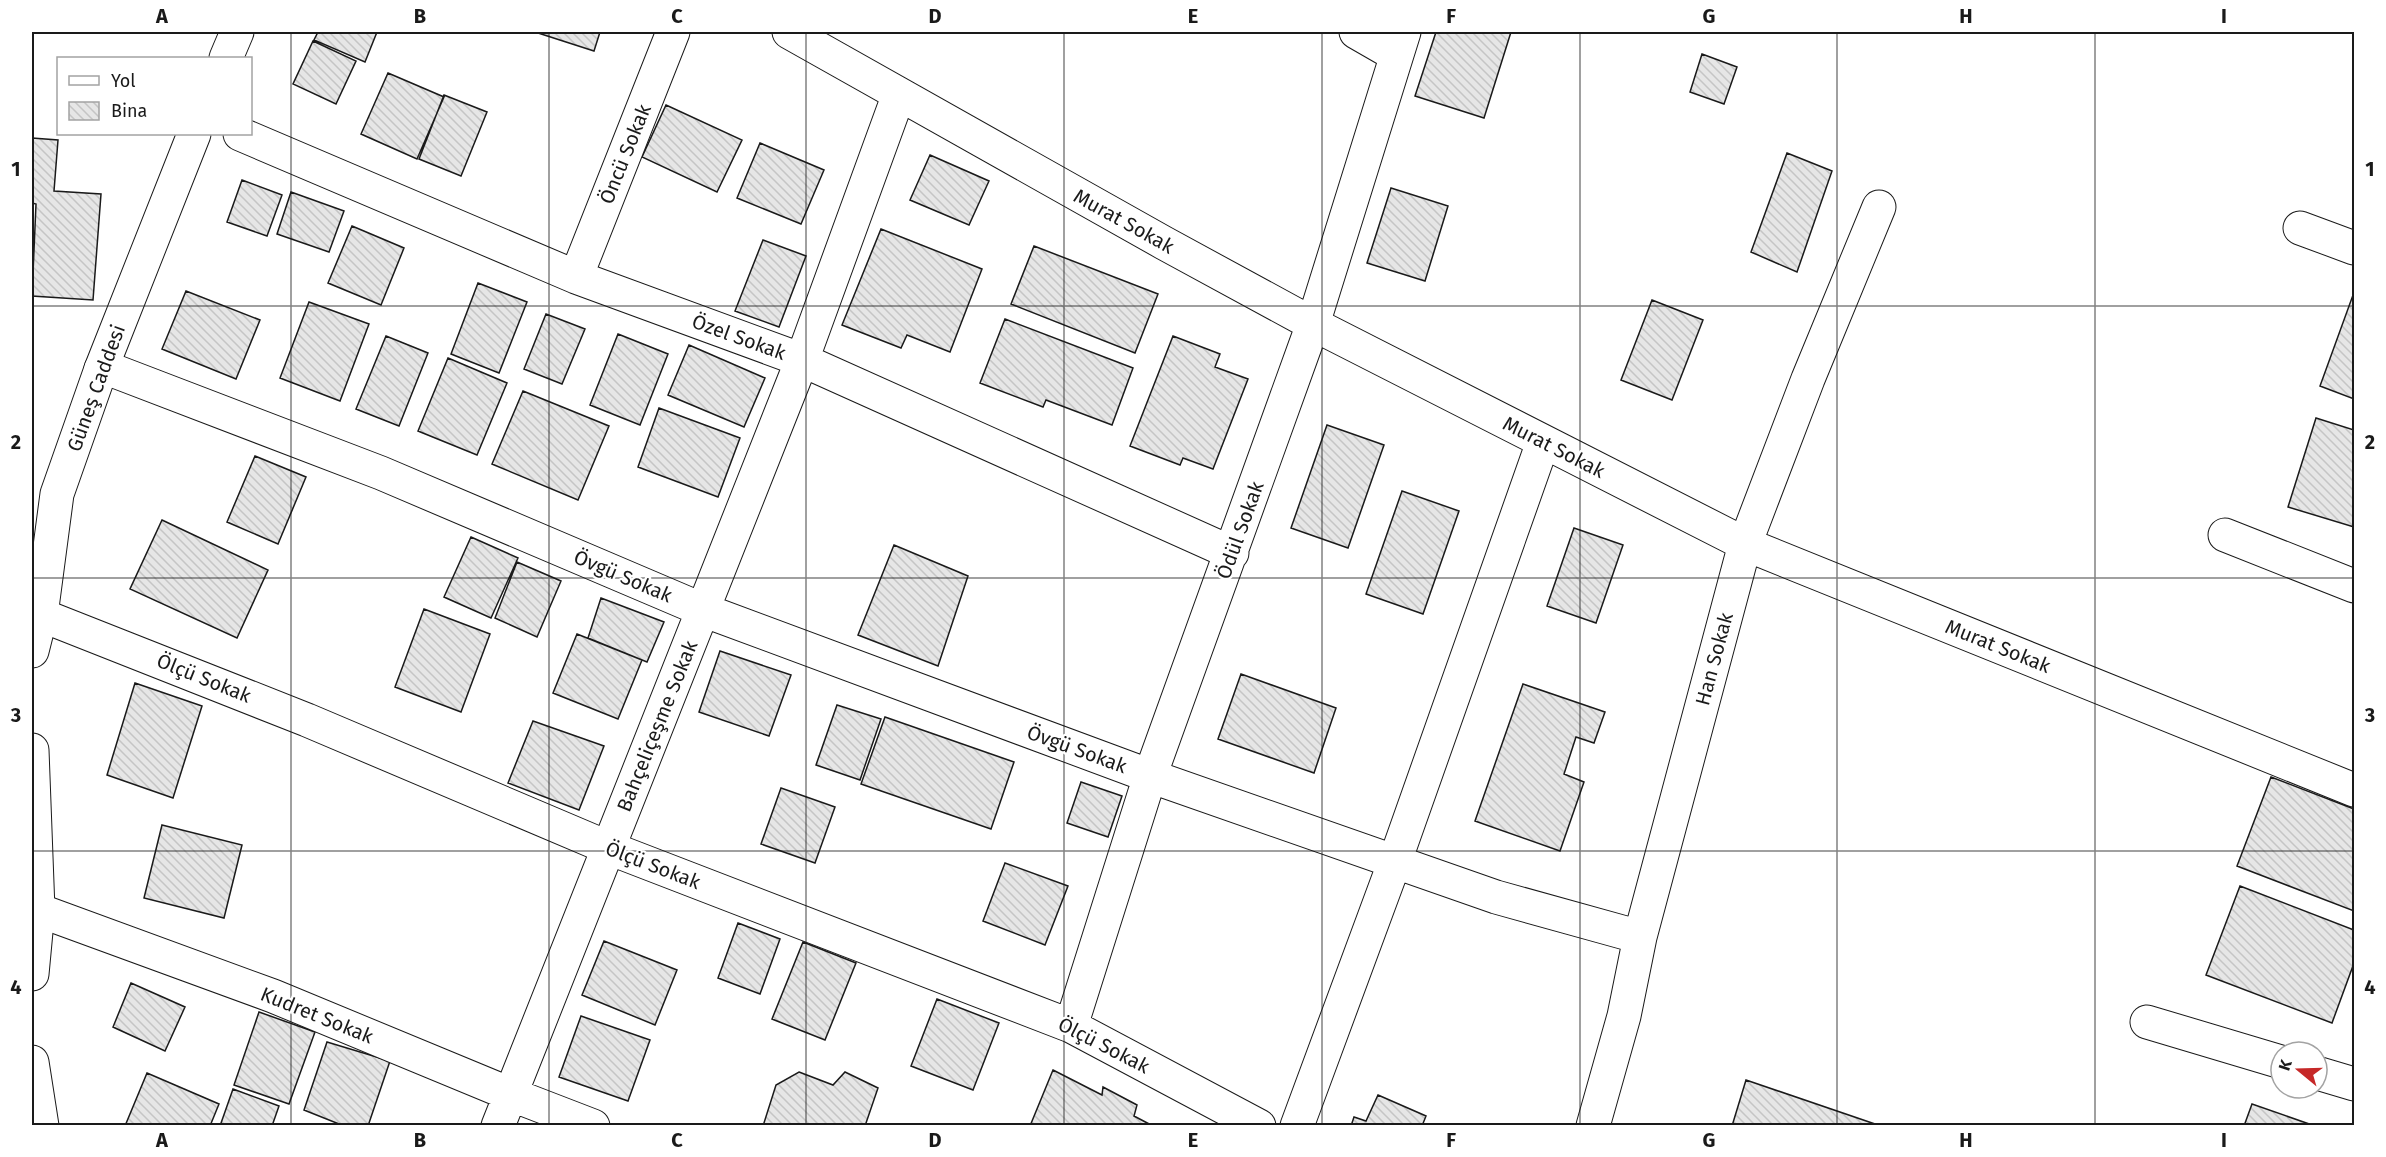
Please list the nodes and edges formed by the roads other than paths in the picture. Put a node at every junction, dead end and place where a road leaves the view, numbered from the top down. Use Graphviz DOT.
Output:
graph roads {
  1 [pos="237,32"];
  2 [pos="673,32"];
  3 [pos="789,32"];
  4 [pos="1356,32"];
  5 [pos="1400,43"];
  6 [pos="225,57"];
  7 [pos="899,93"];
  8 [pos="194,135"];
  9 [pos="242,135"];
  10 [pos="1879,207"];
  11 [pos="2300,228"];
  12 [pos="2355,248"];
  13 [pos="576,277"];
  14 [pos="1313,324"];
  15 [pos="802,360"];
  16 [pos="101,369"];
  17 [pos="1543,442"];
  18 [pos="2225,535"];
  19 [pos="1745,544"];
  20 [pos="1232,553"];
  21 [pos="2355,586"];
  22 [pos="703,610"];
  23 [pos="36,614"];
  24 [pos="32,651"];
  25 [pos="32,750"];
  26 [pos="1150,776"];
  27 [pos="2355,790"];
  28 [pos="609,848"];
  29 [pos="1395,861"];
  30 [pos="38,910"];
  31 [pos="1640,937"];
  32 [pos="32,974"];
  33 [pos="2147,1022"];
  34 [pos="1071,1026"];
  35 [pos="2269,1058"];
  36 [pos="32,1062"];
  37 [pos="2329,1076"];
  38 [pos="2355,1084"];
  39 [pos="510,1094"];
  40 [pos="42,1125"];
  41 [pos="498,1125"];
  42 [pos="593,1125"];
  43 [pos="1259,1125"];
  44 [pos="1297,1125"];
  45 [pos="1593,1125"];
  1 -- 6 [label="street"];
  2 -- 13 [label="street, Öncü Sokak"];
  3 -- 7 [label="street, Murat Sokak"];
  4 -- 5 [label="street"];
  5 -- 14 [label="street, Ödül Sokak"];
  7 -- 14 [label="street, Murat Sokak"];
  7 -- 15 [label="street, Bahçeliçeşme Sokak"];
  8 -- 16 [label="street, Güneş Caddesi"];
  9 -- 13 [label="street, Özel Sokak"];
  10 -- 19 [label="street, Han Sokak"];
  11 -- 12 [label="street"];
  13 -- 15 [label="street, Özel Sokak"];
  14 -- 17 [label="street, Murat Sokak"];
  14 -- 20 [label="street, Ödül Sokak"];
  15 -- 20 [label="street, Özel Sokak"];
  15 -- 22 [label="street, Bahçeliçeşme Sokak"];
  16 -- 22 [label="street, Övgü Sokak"];
  16 -- 23 [label="street, Güneş Caddesi"];
  17 -- 19 [label="street, Murat Sokak"];
  17 -- 29 [label="street"];
  18 -- 21 [label="street"];
  19 -- 27 [label="street, Murat Sokak"];
  19 -- 31 [label="street, Han Sokak"];
  20 -- 26 [label="street, Ödül Sokak"];
  22 -- 26 [label="street, Övgü Sokak"];
  22 -- 28 [label="street, Bahçeliçeşme Sokak"];
  23 -- 24 [label="street, Güneş Caddesi"];
  23 -- 28 [label="street, Ölçü Sokak"];
  25 -- 30 [label="street"];
  26 -- 29 [label="street, Övgü Sokak"];
  26 -- 34 [label="street, Ödül Sokak"];
  28 -- 34 [label="street, Ölçü Sokak"];
  28 -- 39 [label="street, Bahçeliçeşme Sokak"];
  29 -- 31 [label="street, Övgü Sokak"];
  29 -- 44 [label="street"];
  30 -- 32 [label="street"];
  30 -- 39 [label="street, Kudret Sokak"];
  31 -- 45 [label="street, Han Sokak"];
  33 -- 35 [label="street"];
  34 -- 43 [label="street, Ölçü Sokak"];
  36 -- 40 [label="street"];
  37 -- 38 [label="street"];
  39 -- 41 [label="street, Bahçeliçeşme Sokak"];
  39 -- 42 [label="street, Kudret Sokak"];
}
